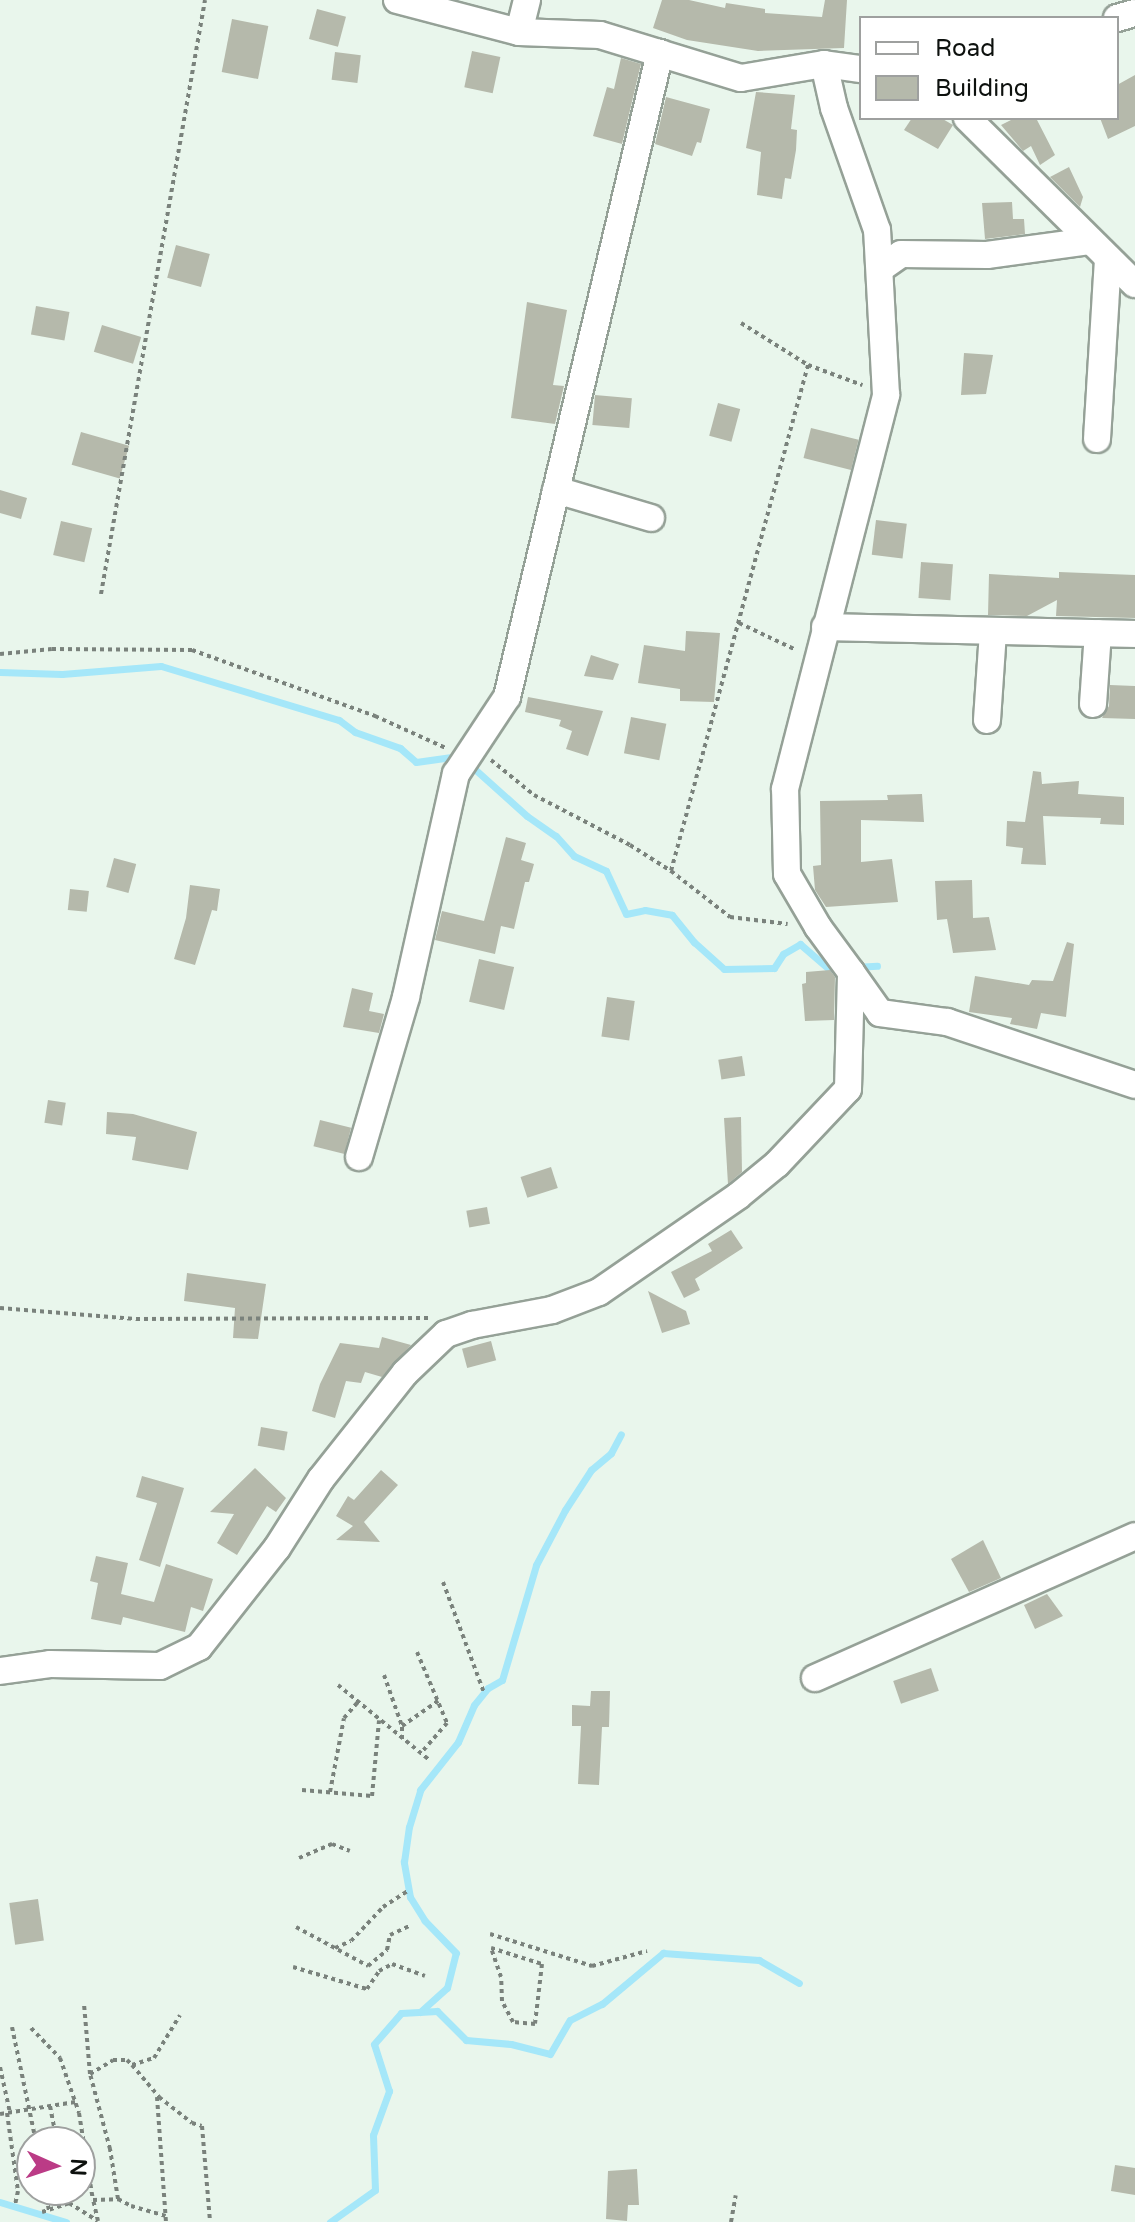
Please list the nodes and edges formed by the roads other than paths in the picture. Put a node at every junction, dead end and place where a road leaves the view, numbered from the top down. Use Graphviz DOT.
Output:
graph roads {
  1 [pos="397,0"];
  2 [pos="527,0"];
  3 [pos="519,32"];
  4 [pos="660,53"];
  5 [pos="824,64"];
  6 [pos="859,69"];
  7 [pos="969,120"];
  8 [pos="1089,241"];
  9 [pos="1108,259"];
  10 [pos="881,268"];
  11 [pos="1135,284"];
  12 [pos="1097,439"];
  13 [pos="556,490"];
  14 [pos="651,518"];
  15 [pos="825,627"];
  16 [pos="993,631"];
  17 [pos="1098,633"];
  18 [pos="1135,634"];
  19 [pos="1093,704"];
  20 [pos="987,720"];
  21 [pos="851,972"];
  22 [pos="1135,1085"];
  23 [pos="359,1157"];
  24 [pos="1135,1536"];
  25 [pos="0,1671"];
  26 [pos="815,1678"];
  1 -- 3 [label="street"];
  2 -- 3 [label="street"];
  3 -- 4 [label="street"];
  4 -- 5 [label="street"];
  4 -- 13 [label="street"];
  5 -- 6 [label="street"];
  5 -- 10 [label="street"];
  7 -- 8 [label="street"];
  8 -- 9 [label="street"];
  8 -- 10 [label="street"];
  9 -- 11 [label="street"];
  9 -- 12 [label="street"];
  10 -- 15 [label="street"];
  13 -- 14 [label="street"];
  13 -- 23 [label="street"];
  15 -- 16 [label="street"];
  15 -- 21 [label="street"];
  16 -- 17 [label="street"];
  16 -- 20 [label="street"];
  17 -- 18 [label="street"];
  17 -- 19 [label="street"];
  21 -- 22 [label="street"];
  21 -- 25 [label="street"];
  24 -- 26 [label="street"];
}
